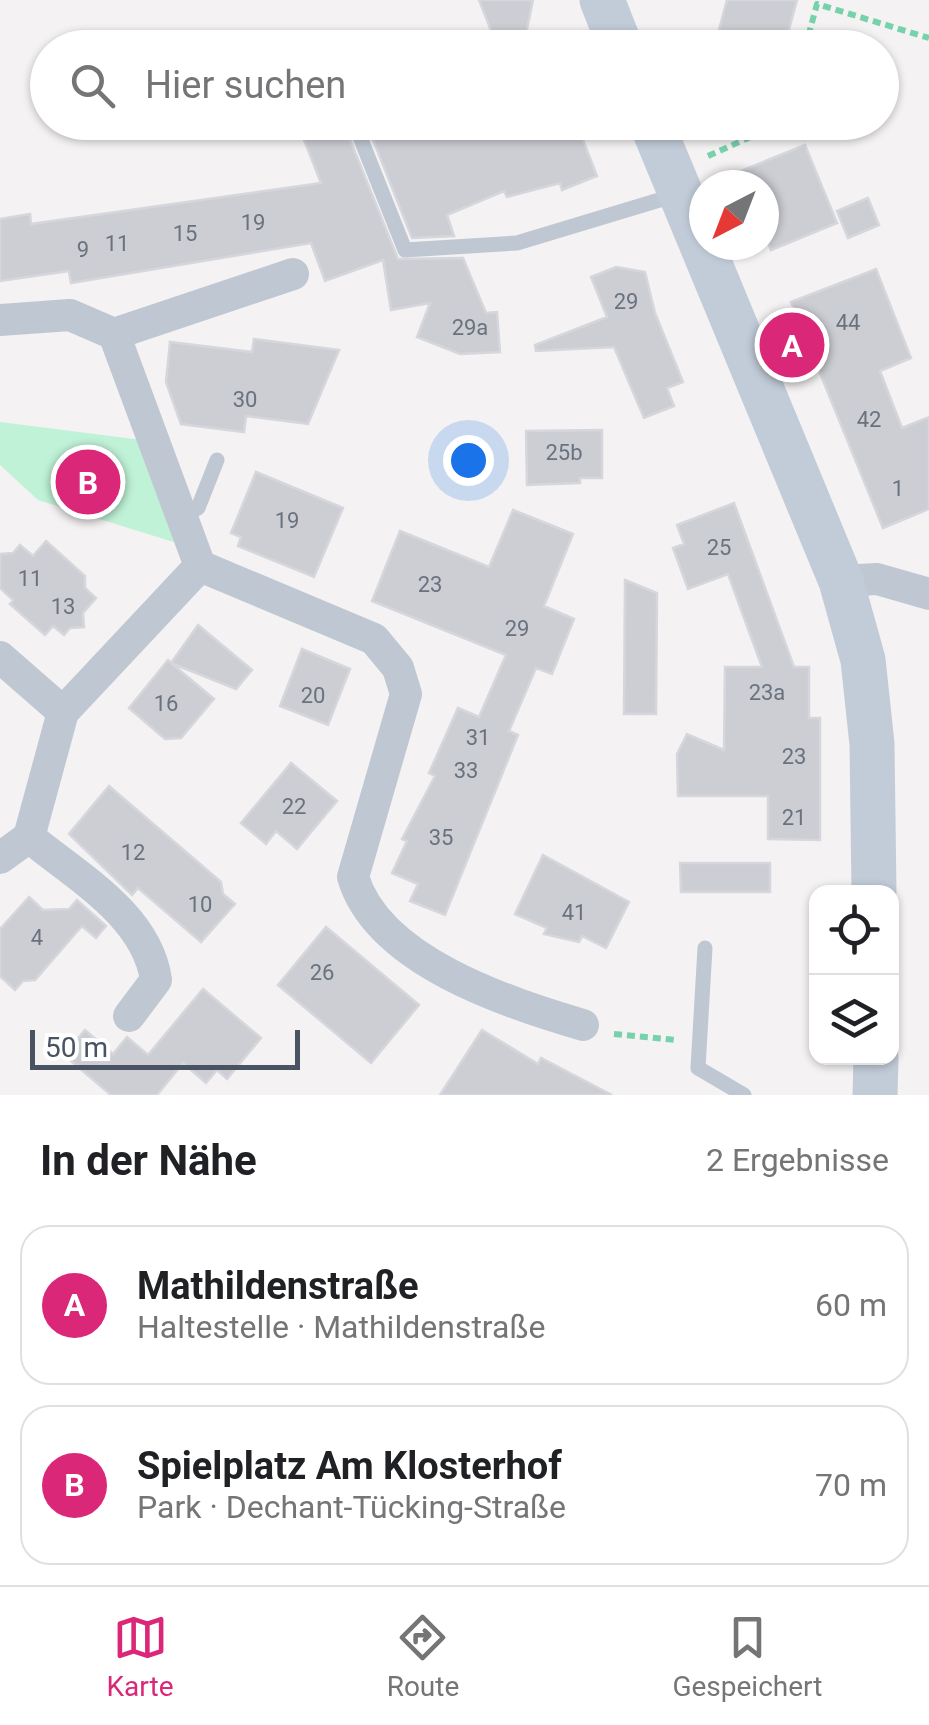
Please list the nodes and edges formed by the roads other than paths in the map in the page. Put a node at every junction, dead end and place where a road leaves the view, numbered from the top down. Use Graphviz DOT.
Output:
graph roads {
  1 [pos="602,0"];
  2 [pos="614,30"];
  3 [pos="361,140"];
  4 [pos="658,140"];
  5 [pos="675,182"];
  6 [pos="294,274"];
  7 [pos="0,320"];
  8 [pos="114,334"];
  9 [pos="217,460"];
  10 [pos="182,515"];
  11 [pos="200,566"];
  12 [pos="842,581"];
  13 [pos="929,594"];
  14 [pos="0,657"];
  15 [pos="63,712"];
  16 [pos="29,837"];
  17 [pos="0,858"];
  18 [pos="874,885"];
  19 [pos="705,948"];
  20 [pos="130,1016"];
  21 [pos="583,1025"];
  22 [pos="876,1065"];
  23 [pos="744,1095"];
  24 [pos="875,1095"];
  1 -- 2 [label="street"];
  3 -- 5 [label="lane"];
  4 -- 5 [label="street"];
  5 -- 12 [label="street"];
  6 -- 8 [label="street"];
  7 -- 8 [label="street"];
  8 -- 10 [label="street"];
  9 -- 10 [label="lane"];
  10 -- 11 [label="street"];
  11 -- 15 [label="street"];
  11 -- 21 [label="street"];
  12 -- 13 [label="street"];
  12 -- 18 [label="street"];
  14 -- 15 [label="street"];
  15 -- 16 [label="street"];
  16 -- 17 [label="street"];
  16 -- 20 [label="street"];
  19 -- 23 [label="lane"];
  22 -- 24 [label="street"];
}
